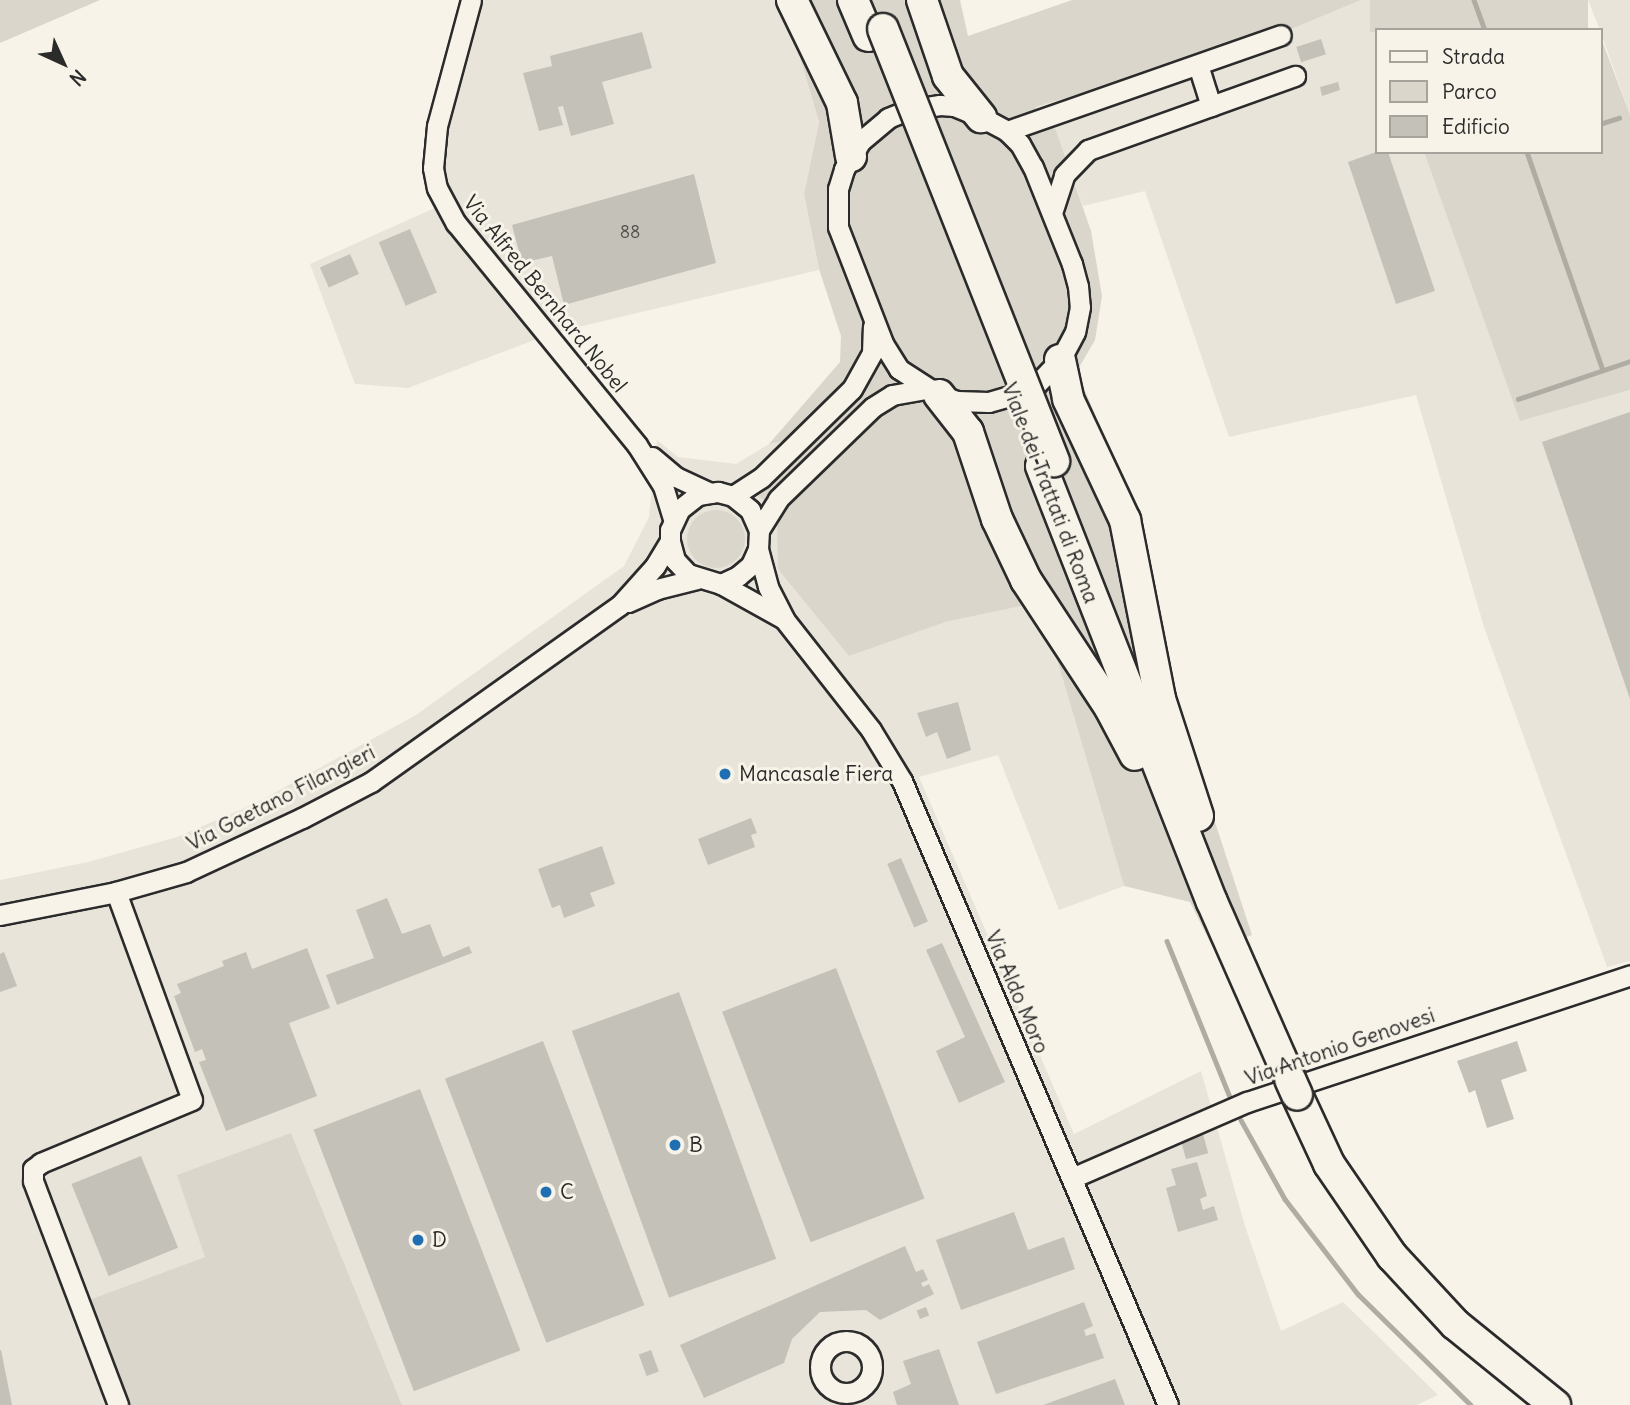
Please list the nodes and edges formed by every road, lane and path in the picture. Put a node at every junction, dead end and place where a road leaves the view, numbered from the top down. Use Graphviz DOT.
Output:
graph roads {
  1 [pos="471,0"];
  2 [pos="792,0"];
  3 [pos="853,0"];
  4 [pos="871,0"];
  5 [pos="922,0"];
  6 [pos="875,33"];
  7 [pos="1281,35"];
  8 [pos="1198,65"];
  9 [pos="1295,76"];
  10 [pos="1211,106"];
  11 [pos="981,117"];
  12 [pos="1007,131"];
  13 [pos="851,156"];
  14 [pos="1052,213"];
  15 [pos="874,321"];
  16 [pos="1060,360"];
  17 [pos="933,392"];
  18 [pos="637,445"];
  19 [pos="710,493"];
  20 [pos="733,496"];
  21 [pos="673,519"];
  22 [pos="759,540"];
  23 [pos="670,541"];
  24 [pos="697,579"];
  25 [pos="721,583"];
  26 [pos="620,605"];
  27 [pos="784,619"];
  28 [pos="117,892"];
  29 [pos="1216,900"];
  30 [pos="0,915"];
  31 [pos="1630,975"];
  32 [pos="1072,1178"];
  33 [pos="118,1405"];
  34 [pos="1168,1405"];
  35 [pos="1555,1405"];
  1 -- 18 [label="street, Via Alfred Bernhard Nobel"];
  2 -- 13 [label="highway"];
  3 -- 6 [label="highway, Viale dei Trattati di Roma"];
  4 -- 6 [label="highway, Viale dei Trattati di Roma"];
  5 -- 11 [label="highway"];
  6 -- 29 [label="highway, Viale dei Trattati di Roma"];
  7 -- 8 [label="street"];
  8 -- 10 [label="street"];
  8 -- 12 [label="street"];
  9 -- 10 [label="street"];
  10 -- 14 [label="street"];
  11 -- 12 [label="street"];
  11 -- 13 [label="street"];
  12 -- 14 [label="street"];
  13 -- 15 [label="street"];
  14 -- 16 [label="street"];
  15 -- 17 [label="street"];
  15 -- 20 [label="street"];
  16 -- 17 [label="street"];
  16 -- 29 [label="highway"];
  17 -- 22 [label="street"];
  17 -- 29 [label="highway"];
  18 -- 19 [label="street, Via Alfred Bernhard Nobel"];
  18 -- 21 [label="street, Via Alfred Bernhard Nobel"];
  19 -- 20 [label="street"];
  19 -- 21 [label="street"];
  20 -- 22 [label="street"];
  21 -- 23 [label="street"];
  22 -- 25 [label="street"];
  22 -- 27 [label="street, Via Aldo Moro"];
  23 -- 24 [label="street"];
  23 -- 26 [label="street, Via Gaetano Filangieri"];
  24 -- 25 [label="street"];
  24 -- 26 [label="street, Via Gaetano Filangieri"];
  25 -- 27 [label="street, Via Aldo Moro"];
  26 -- 28 [label="street, Via Gaetano Filangieri"];
  27 -- 32 [label="street, Via Aldo Moro"];
  28 -- 30 [label="street, Via Gaetano Filangieri"];
  28 -- 33 [label="street"];
  29 -- 35 [label="highway, Viale dei Trattati di Roma"];
  31 -- 32 [label="street, Via Antonio Genovesi"];
  32 -- 34 [label="street, Via Aldo Moro"];
}
